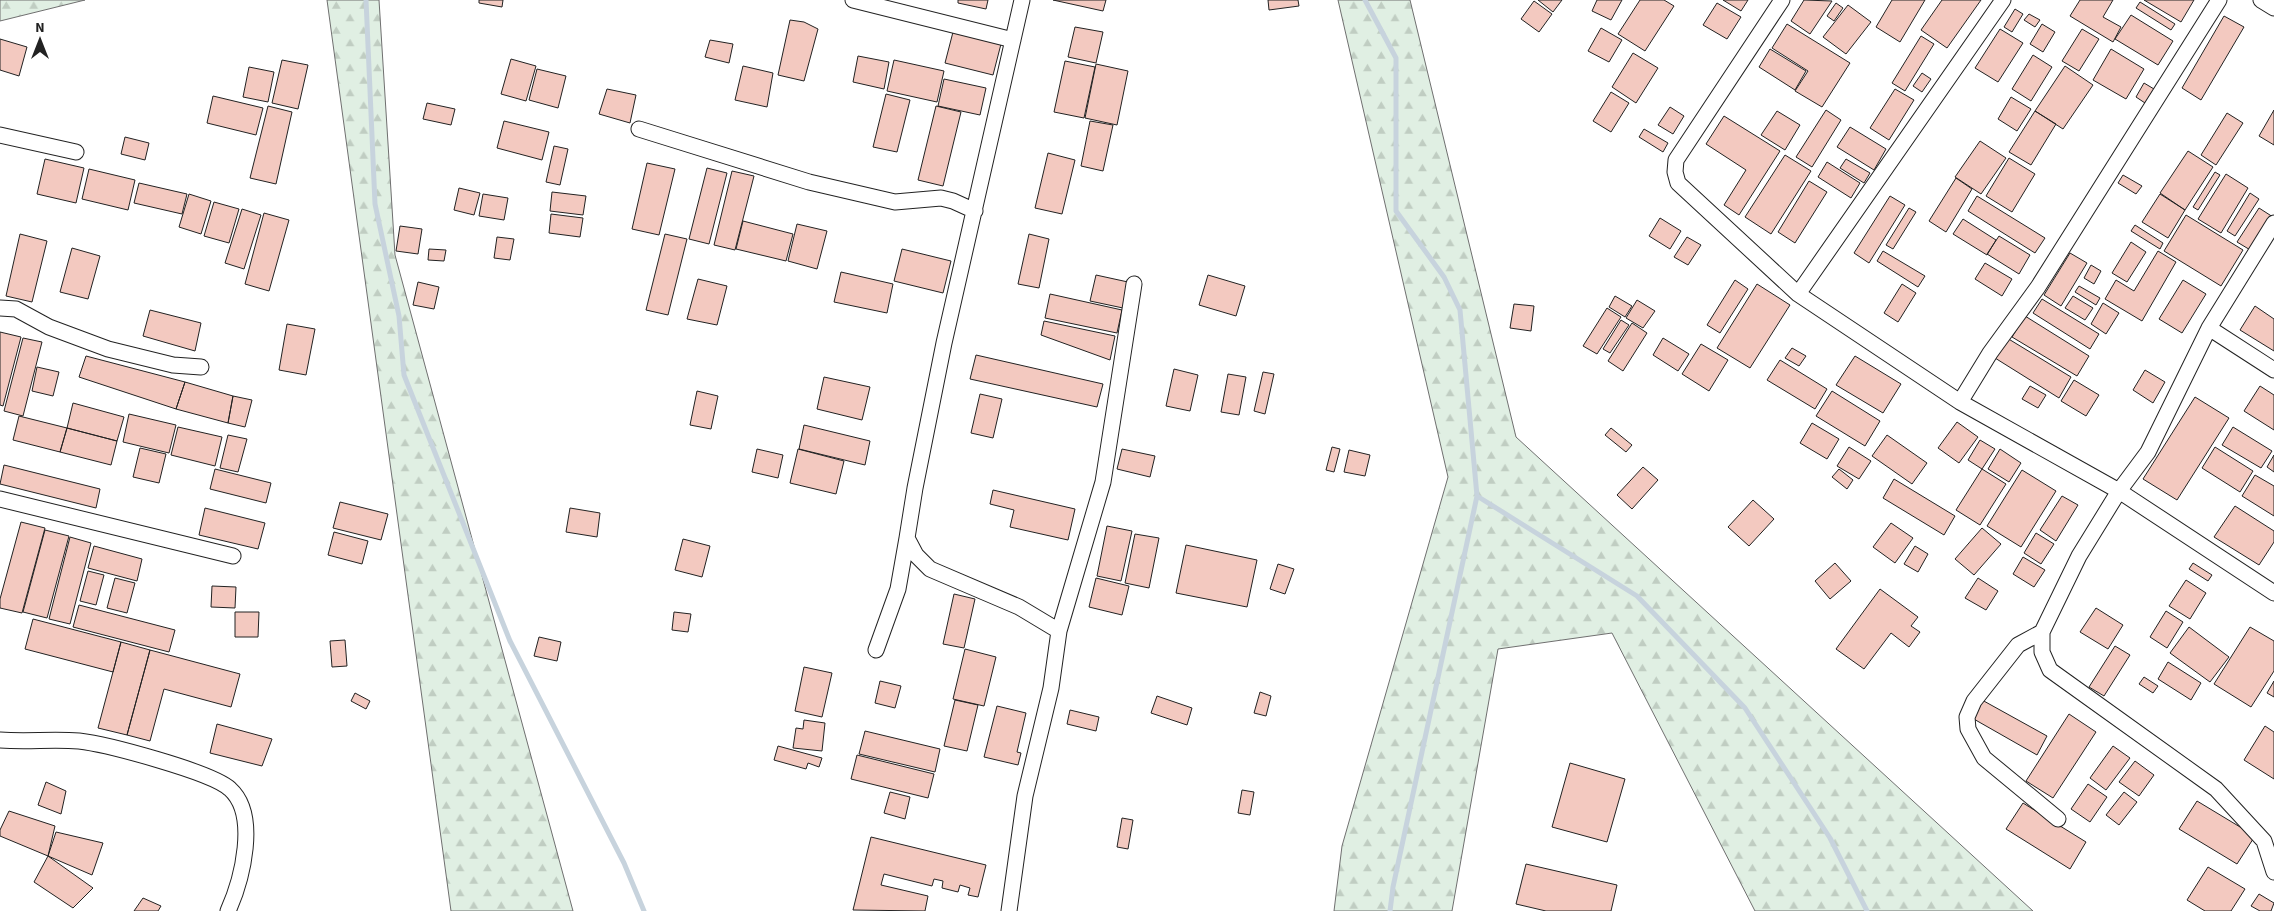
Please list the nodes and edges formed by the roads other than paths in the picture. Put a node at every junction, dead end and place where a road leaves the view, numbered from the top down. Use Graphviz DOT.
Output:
graph roads {
  1 [pos="853,0"];
  2 [pos="1022,0"];
  3 [pos="1782,0"];
  4 [pos="2003,0"];
  5 [pos="2219,0"];
  6 [pos="2261,0"];
  7 [pos="2274,8"];
  8 [pos="1013,40"];
  9 [pos="639,129"];
  10 [pos="0,135"];
  11 [pos="76,152"];
  12 [pos="975,211"];
  13 [pos="2274,223"];
  14 [pos="1134,284"];
  15 [pos="1798,294"];
  16 [pos="0,308"];
  17 [pos="2209,328"];
  18 [pos="201,367"];
  19 [pos="2274,370"];
  20 [pos="1960,402"];
  21 [pos="2119,491"];
  22 [pos="0,499"];
  23 [pos="907,538"];
  24 [pos="232,556"];
  25 [pos="2274,593"];
  26 [pos="1059,631"];
  27 [pos="2042,632"];
  28 [pos="876,650"];
  29 [pos="0,740"];
  30 [pos="2058,819"];
  31 [pos="2274,872"];
  32 [pos="228,911"];
  33 [pos="1009,911"];
  1 -- 8 [label="street"];
  2 -- 8 [label="street"];
  3 -- 15 [label="street"];
  4 -- 15 [label="street"];
  5 -- 20 [label="street"];
  6 -- 7 [label="street"];
  8 -- 12 [label="street"];
  9 -- 12 [label="street"];
  10 -- 11 [label="street"];
  12 -- 23 [label="street"];
  13 -- 17 [label="street"];
  14 -- 26 [label="street"];
  15 -- 20 [label="street"];
  16 -- 18 [label="street"];
  17 -- 19 [label="street"];
  17 -- 21 [label="street"];
  20 -- 21 [label="street"];
  21 -- 25 [label="street"];
  21 -- 27 [label="street"];
  22 -- 24 [label="street"];
  23 -- 26 [label="street"];
  23 -- 28 [label="street"];
  26 -- 33 [label="street"];
  27 -- 30 [label="street"];
  27 -- 31 [label="street"];
  29 -- 32 [label="street"];
}
